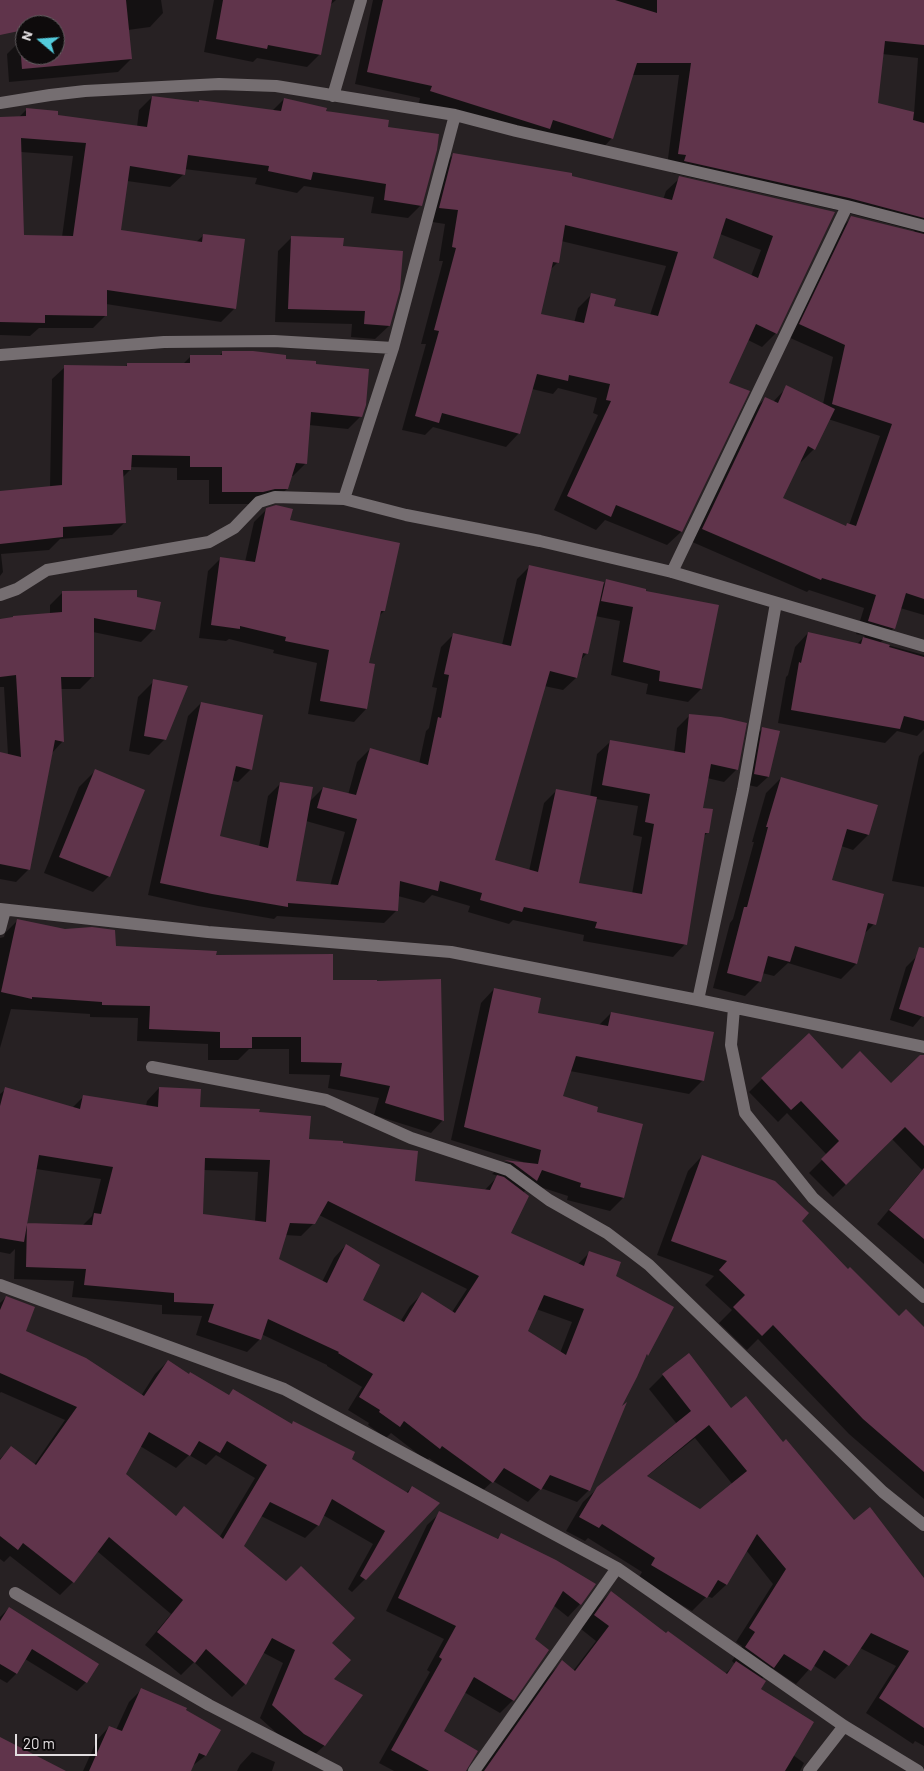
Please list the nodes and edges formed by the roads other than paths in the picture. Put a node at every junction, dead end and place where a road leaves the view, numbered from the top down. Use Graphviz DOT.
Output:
graph roads {
  1 [pos="361,0"];
  2 [pos="333,96"];
  3 [pos="0,104"];
  4 [pos="455,115"];
  5 [pos="847,206"];
  6 [pos="924,226"];
  7 [pos="393,348"];
  8 [pos="0,355"];
  9 [pos="344,499"];
  10 [pos="672,572"];
  11 [pos="0,595"];
  12 [pos="776,603"];
  13 [pos="924,646"];
  14 [pos="2,910"];
  15 [pos="0,929"];
  16 [pos="698,1000"];
  17 [pos="734,1008"];
  18 [pos="924,1047"];
  19 [pos="152,1067"];
  20 [pos="0,1285"];
  21 [pos="924,1297"];
  22 [pos="924,1525"];
  23 [pos="617,1568"];
  24 [pos="15,1593"];
  25 [pos="844,1726"];
  26 [pos="337,1771"];
  27 [pos="474,1771"];
  28 [pos="809,1771"];
  29 [pos="918,1771"];
  1 -- 2 [label="street"];
  2 -- 3 [label="street"];
  2 -- 4 [label="street"];
  4 -- 5 [label="street"];
  4 -- 7 [label="street"];
  5 -- 6 [label="street"];
  5 -- 10 [label="street"];
  7 -- 8 [label="street"];
  7 -- 9 [label="street"];
  9 -- 10 [label="street"];
  9 -- 11 [label="street"];
  10 -- 12 [label="street"];
  12 -- 13 [label="street"];
  12 -- 16 [label="street"];
  14 -- 15 [label="street"];
  14 -- 16 [label="street"];
  16 -- 17 [label="street"];
  17 -- 18 [label="street"];
  17 -- 21 [label="street"];
  19 -- 22 [label="street"];
  20 -- 23 [label="street"];
  23 -- 25 [label="street"];
  23 -- 27 [label="street"];
  24 -- 26 [label="street"];
  25 -- 28 [label="street"];
  25 -- 29 [label="street"];
}
